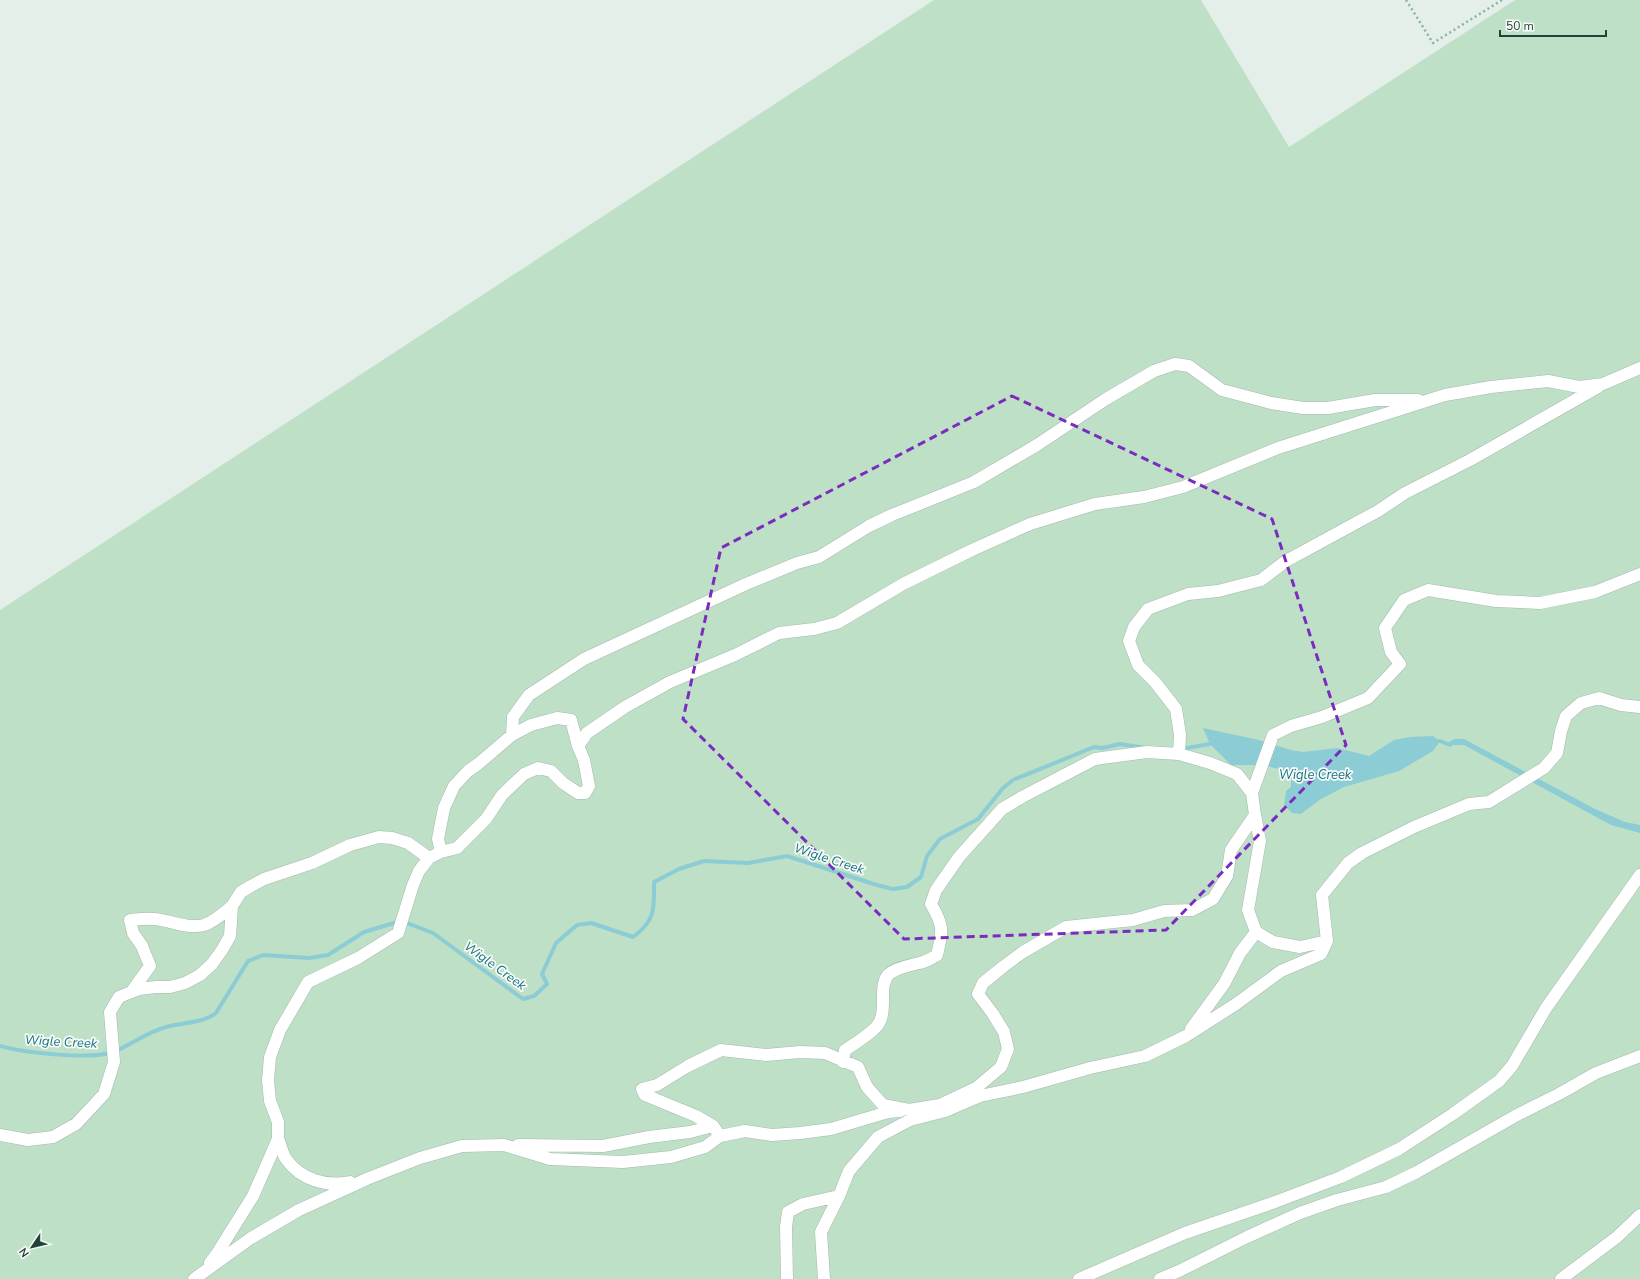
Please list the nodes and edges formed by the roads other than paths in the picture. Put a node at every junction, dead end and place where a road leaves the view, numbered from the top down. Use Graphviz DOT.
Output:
graph roads {
  1 [pos="1640,368"];
  2 [pos="1603,384"];
  3 [pos="1429,400"];
  4 [pos="1640,574"];
  5 [pos="1640,707"];
  6 [pos="512,735"];
  7 [pos="578,746"];
  8 [pos="1179,754"];
  9 [pos="1252,793"];
  10 [pos="1255,815"];
  11 [pos="441,852"];
  12 [pos="429,858"];
  13 [pos="1640,875"];
  14 [pos="232,906"];
  15 [pos="1256,932"];
  16 [pos="1327,941"];
  17 [pos="132,991"];
  18 [pos="1186,1036"];
  19 [pos="1640,1056"];
  20 [pos="843,1062"];
  21 [pos="909,1110"];
  22 [pos="717,1131"];
  23 [pos="0,1136"];
  24 [pos="278,1139"];
  25 [pos="504,1145"];
  26 [pos="369,1178"];
  27 [pos="839,1196"];
  28 [pos="1640,1215"];
  29 [pos="197,1277"];
  30 [pos="787,1279"];
  31 [pos="824,1279"];
  32 [pos="1079,1279"];
  33 [pos="1160,1279"];
  34 [pos="1561,1279"];
  1 -- 2 [label="lane"];
  2 -- 3 [label="lane"];
  2 -- 8 [label="lane"];
  3 -- 6 [label="lane"];
  3 -- 7 [label="lane"];
  4 -- 9 [label="lane"];
  5 -- 16 [label="lane"];
  6 -- 7 [label="lane"];
  6 -- 11 [label="lane"];
  7 -- 11 [label="lane"];
  8 -- 9 [label="lane"];
  8 -- 20 [label="lane"];
  9 -- 10 [label="lane"];
  10 -- 15 [label="lane"];
  10 -- 21 [label="lane"];
  11 -- 12 [label="lane"];
  12 -- 14 [label="lane"];
  12 -- 24 [label="lane"];
  13 -- 32 [label="lane"];
  14 -- 17 [label="lane"];
  14 -- 17 [label="lane"];
  15 -- 16 [label="lane"];
  15 -- 18 [label="lane"];
  16 -- 18 [label="lane"];
  17 -- 23 [label="lane"];
  18 -- 27 [label="lane"];
  19 -- 33 [label="lane"];
  20 -- 21 [label="lane"];
  20 -- 22 [label="lane"];
  21 -- 22 [label="lane"];
  22 -- 25 [label="lane"];
  22 -- 25 [label="lane"];
  24 -- 26 [label="lane"];
  24 -- 29 [label="lane"];
  25 -- 26 [label="lane"];
  26 -- 29 [label="lane"];
  27 -- 30 [label="lane"];
  27 -- 31 [label="lane"];
  28 -- 34 [label="lane"];
}
